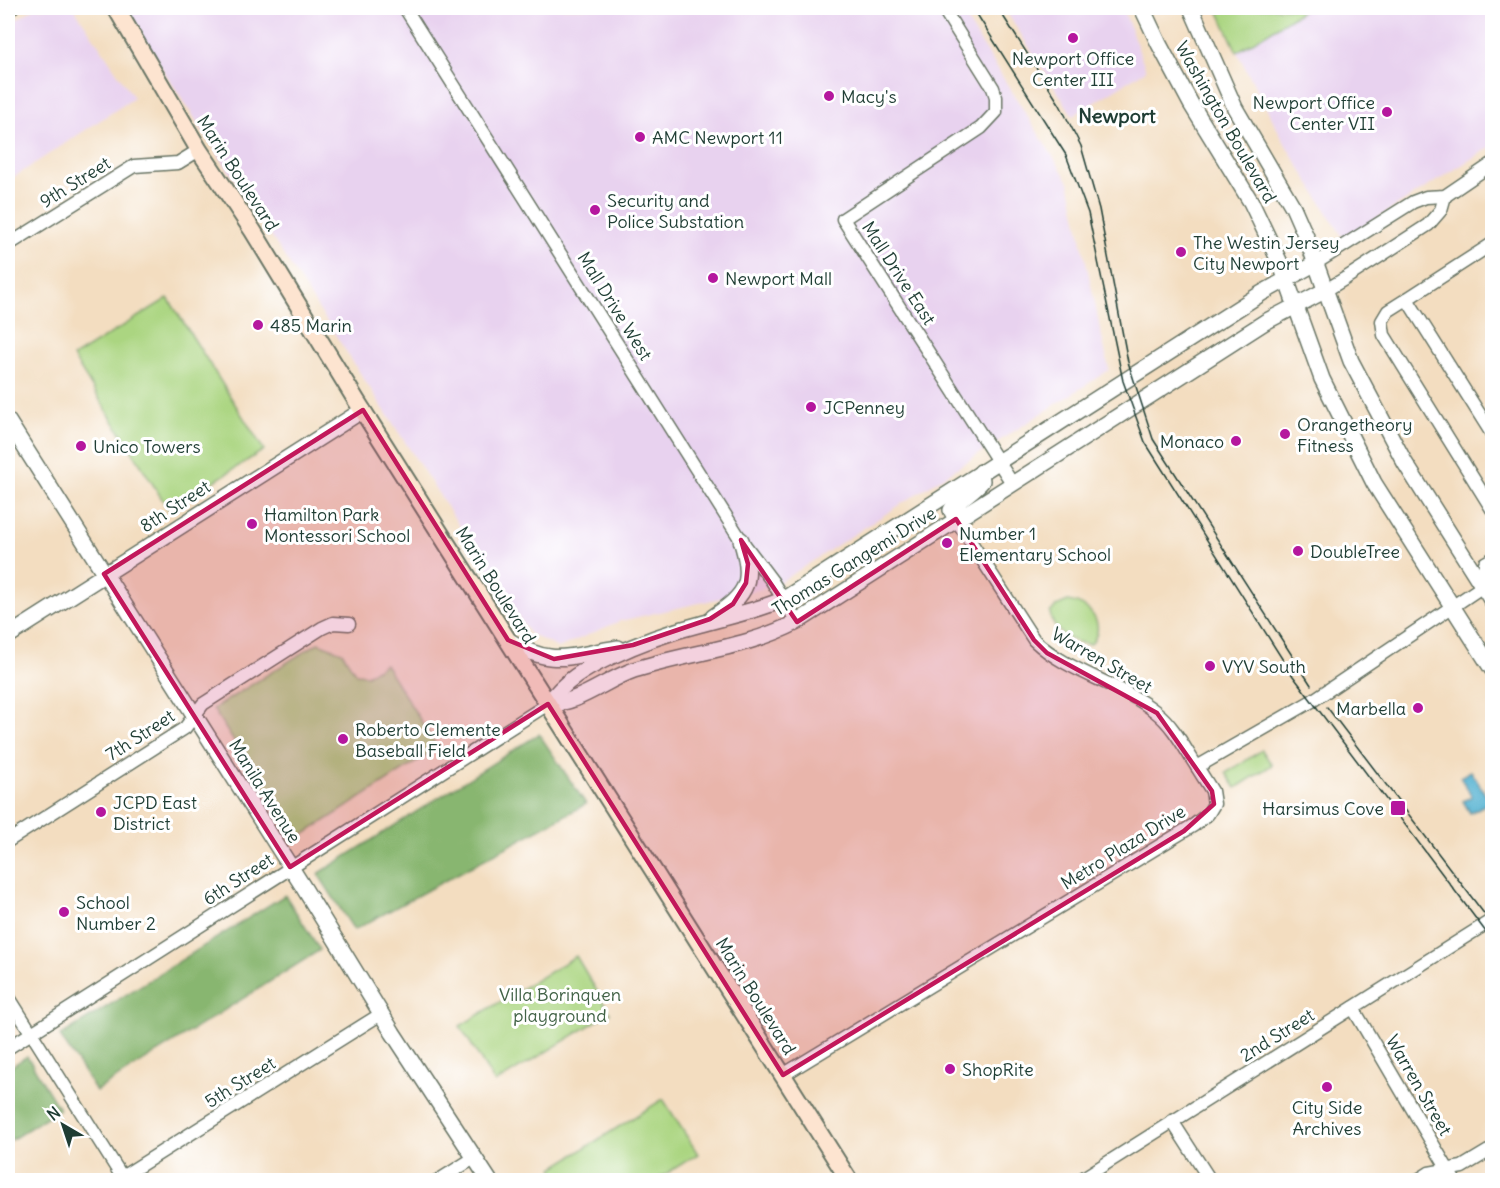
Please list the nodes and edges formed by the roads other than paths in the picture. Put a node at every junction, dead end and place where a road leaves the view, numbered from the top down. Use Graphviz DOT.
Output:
graph roads {
  1 [pos="12,8"];
  2 [pos="116,8"];
  3 [pos="405,8"];
  4 [pos="943,8"];
  5 [pos="1142,8"];
  6 [pos="1191,8"];
  7 [pos="8,10"];
  8 [pos="200,150"];
  9 [pos="1492,164"];
  10 [pos="1445,196"];
  11 [pos="1492,244"];
  12 [pos="8,245"];
  13 [pos="1316,263"];
  14 [pos="1286,280"];
  15 [pos="1326,290"];
  16 [pos="1407,299"];
  17 [pos="1294,306"];
  18 [pos="363,410"];
  19 [pos="8,424"];
  20 [pos="1492,434"];
  21 [pos="999,461"];
  22 [pos="981,472"];
  23 [pos="1012,483"];
  24 [pos="1492,509"];
  25 [pos="956,519"];
  26 [pos="741,540"];
  27 [pos="1492,559"];
  28 [pos="104,574"];
  29 [pos="1488,587"];
  30 [pos="784,599"];
  31 [pos="1492,601"];
  32 [pos="1453,605"];
  33 [pos="797,621"];
  34 [pos="350,624"];
  35 [pos="700,624"];
  36 [pos="8,636"];
  37 [pos="508,640"];
  38 [pos="633,645"];
  39 [pos="1492,669"];
  40 [pos="548,704"];
  41 [pos="194,716"];
  42 [pos="1197,767"];
  43 [pos="8,841"];
  44 [pos="290,867"];
  45 [pos="1492,920"];
  46 [pos="8,996"];
  47 [pos="1353,1008"];
  48 [pos="381,1014"];
  49 [pos="30,1033"];
  50 [pos="8,1048"];
  51 [pos="783,1076"];
  52 [pos="1172,1121"];
  53 [pos="1492,1149"];
  54 [pos="474,1158"];
  55 [pos="1451,1175"];
  56 [pos="121,1180"];
  57 [pos="439,1180"];
  58 [pos="489,1180"];
  59 [pos="849,1180"];
  60 [pos="1080,1180"];
  61 [pos="1210,1180"];
  62 [pos="1418,1180"];
  1 -- 7 [label="street"];
  2 -- 8 [label="main road, Marin Boulevard"];
  3 -- 26 [label="street, Mall Drive West"];
  4 -- 21 [label="street, Mall Drive East"];
  5 -- 14 [label="street, Washington Boulevard"];
  6 -- 13 [label="street, Washington Boulevard"];
  8 -- 12 [label="street, 9th Street"];
  8 -- 18 [label="main road, Marin Boulevard"];
  9 -- 10 [label="street, Thomas Gangemi Drive"];
  10 -- 13 [label="street, Thomas Gangemi Drive"];
  10 -- 15 [label="street, Thomas Gangemi Drive"];
  11 -- 16 [label="street"];
  13 -- 14 [label="street, Thomas Gangemi Drive"];
  13 -- 15 [label="street, Washington Boulevard"];
  14 -- 17 [label="street, Washington Boulevard"];
  14 -- 21 [label="street, Thomas Gangemi Drive"];
  15 -- 17 [label="street, Thomas Gangemi Drive"];
  15 -- 29 [label="street, Washington Boulevard"];
  16 -- 20 [label="street"];
  16 -- 24 [label="street"];
  17 -- 23 [label="street, Thomas Gangemi Drive"];
  17 -- 32 [label="street, Washington Boulevard"];
  18 -- 28 [label="street, 8th Street"];
  18 -- 37 [label="main road, Marin Boulevard"];
  19 -- 28 [label="street, Manila Avenue"];
  21 -- 22 [label="street, Thomas Gangemi Drive"];
  21 -- 23 [label="street, Mall Drive East"];
  22 -- 25 [label="street"];
  22 -- 30 [label="street, Thomas Gangemi Drive"];
  23 -- 25 [label="street, Thomas Gangemi Drive"];
  25 -- 33 [label="street, Thomas Gangemi Drive"];
  25 -- 42 [label="street, Warren Street"];
  26 -- 30 [label="street, Mall Drive West"];
  26 -- 35 [label="street"];
  27 -- 29 [label="street"];
  28 -- 36 [label="street, 8th Street"];
  28 -- 41 [label="street, Manila Avenue"];
  29 -- 31 [label="street, Washington Boulevard"];
  29 -- 32 [label="street"];
  30 -- 33 [label="street, Mall Drive West"];
  30 -- 35 [label="street, Thomas Gangemi Drive"];
  32 -- 39 [label="street, Washington Boulevard"];
  32 -- 42 [label="street"];
  33 -- 40 [label="street, Thomas Gangemi Drive"];
  34 -- 41 [label="street, 7th Street"];
  35 -- 38 [label="street, Thomas Gangemi Drive"];
  37 -- 38 [label="street"];
  37 -- 40 [label="main road, Marin Boulevard"];
  38 -- 40 [label="street, Thomas Gangemi Drive"];
  40 -- 44 [label="street, 6th Street"];
  40 -- 51 [label="main road, Marin Boulevard"];
  41 -- 43 [label="street, 7th Street"];
  41 -- 44 [label="street, Manila Avenue"];
  42 -- 51 [label="street, Metro Plaza Drive"];
  44 -- 48 [label="street, Manila Avenue"];
  44 -- 49 [label="street, 6th Street"];
  45 -- 47 [label="street, 2nd Street"];
  46 -- 49 [label="street"];
  47 -- 52 [label="street, 2nd Street"];
  47 -- 55 [label="street, Warren Street"];
  48 -- 54 [label="street, Manila Avenue"];
  48 -- 56 [label="street, 5th Street"];
  49 -- 50 [label="street, 6th Street"];
  49 -- 56 [label="street"];
  51 -- 59 [label="main road, Marin Boulevard"];
  52 -- 60 [label="street, 2nd Street"];
  52 -- 61 [label="street"];
  53 -- 55 [label="street"];
  54 -- 57 [label="street"];
  54 -- 58 [label="street, Manila Avenue"];
  55 -- 62 [label="street"];
}
